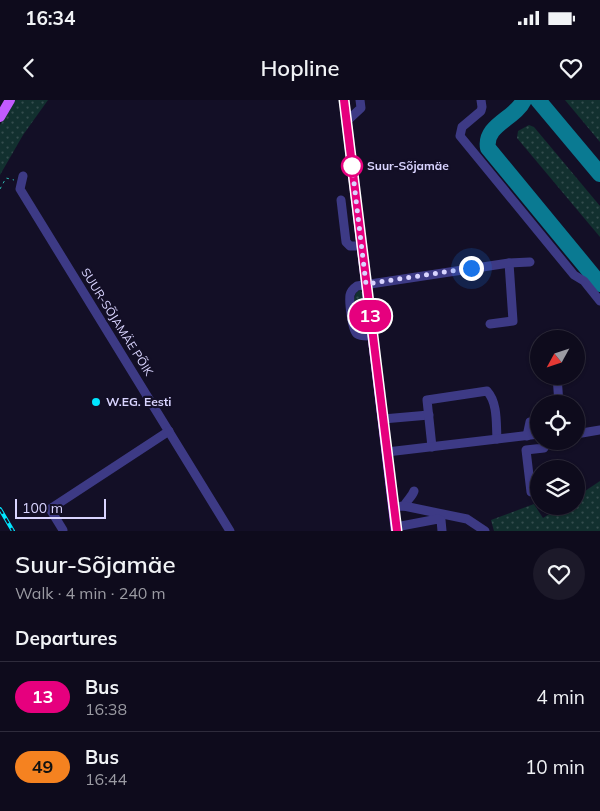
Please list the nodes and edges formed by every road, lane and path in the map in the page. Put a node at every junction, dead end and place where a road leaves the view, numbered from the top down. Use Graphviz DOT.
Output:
graph roads {
  1 [pos="10,100"];
  2 [pos="344,100"];
  3 [pos="360,100"];
  4 [pos="481,100"];
  5 [pos="0,118"];
  6 [pos="347,121"];
  7 [pos="23,176"];
  8 [pos="0,189"];
  9 [pos="20,189"];
  10 [pos="341,200"];
  11 [pos="362,246"];
  12 [pos="509,262"];
  13 [pos="530,262"];
  14 [pos="366,284"];
  15 [pos="600,301"];
  16 [pos="490,324"];
  17 [pos="373,336"];
  18 [pos="428,415"];
  19 [pos="383,419"];
  20 [pos="530,422"];
  21 [pos="600,430"];
  22 [pos="169,431"];
  23 [pos="585,432"];
  24 [pos="527,436"];
  25 [pos="530,436"];
  26 [pos="497,439"];
  27 [pos="432,447"];
  28 [pos="530,450"];
  29 [pos="387,452"];
  30 [pos="530,484"];
  31 [pos="414,491"];
  32 [pos="393,506"];
  33 [pos="404,506"];
  34 [pos="412,527"];
  35 [pos="396,529"];
  36 [pos="63,530"];
  37 [pos="230,531"];
  38 [pos="442,531"];
  39 [pos="485,531"];
  1 -- 5 [label="main road"];
  2 -- 6 [label="main road"];
  3 -- 6 [label="street"];
  4 -- 15 [label="street"];
  6 -- 11 [label="main road"];
  7 -- 9 [label="street"];
  8 -- 9 [label="path"];
  9 -- 22 [label="street, SUUR-SÕJAMÄE PÕIK"];
  10 -- 11 [label="street"];
  11 -- 14 [label="main road"];
  12 -- 13 [label="street"];
  12 -- 14 [label="street"];
  12 -- 16 [label="street"];
  14 -- 17 [label="main road"];
  14 -- 17 [label="street"];
  17 -- 19 [label="main road"];
  18 -- 19 [label="street"];
  18 -- 26 [label="street"];
  18 -- 27 [label="street"];
  19 -- 29 [label="main road"];
  20 -- 24 [label="street"];
  21 -- 23 [label="street"];
  22 -- 36 [label="street"];
  22 -- 37 [label="street, SUUR-SÕJAMÄE PÕIK"];
  24 -- 25 [label="street"];
  24 -- 26 [label="street"];
  26 -- 27 [label="street"];
  27 -- 29 [label="street"];
  28 -- 30 [label="street"];
  29 -- 32 [label="main road"];
  31 -- 33 [label="street"];
  32 -- 33 [label="street"];
  32 -- 35 [label="main road"];
  33 -- 39 [label="street"];
  34 -- 35 [label="street"];
  34 -- 38 [label="street"];
}
